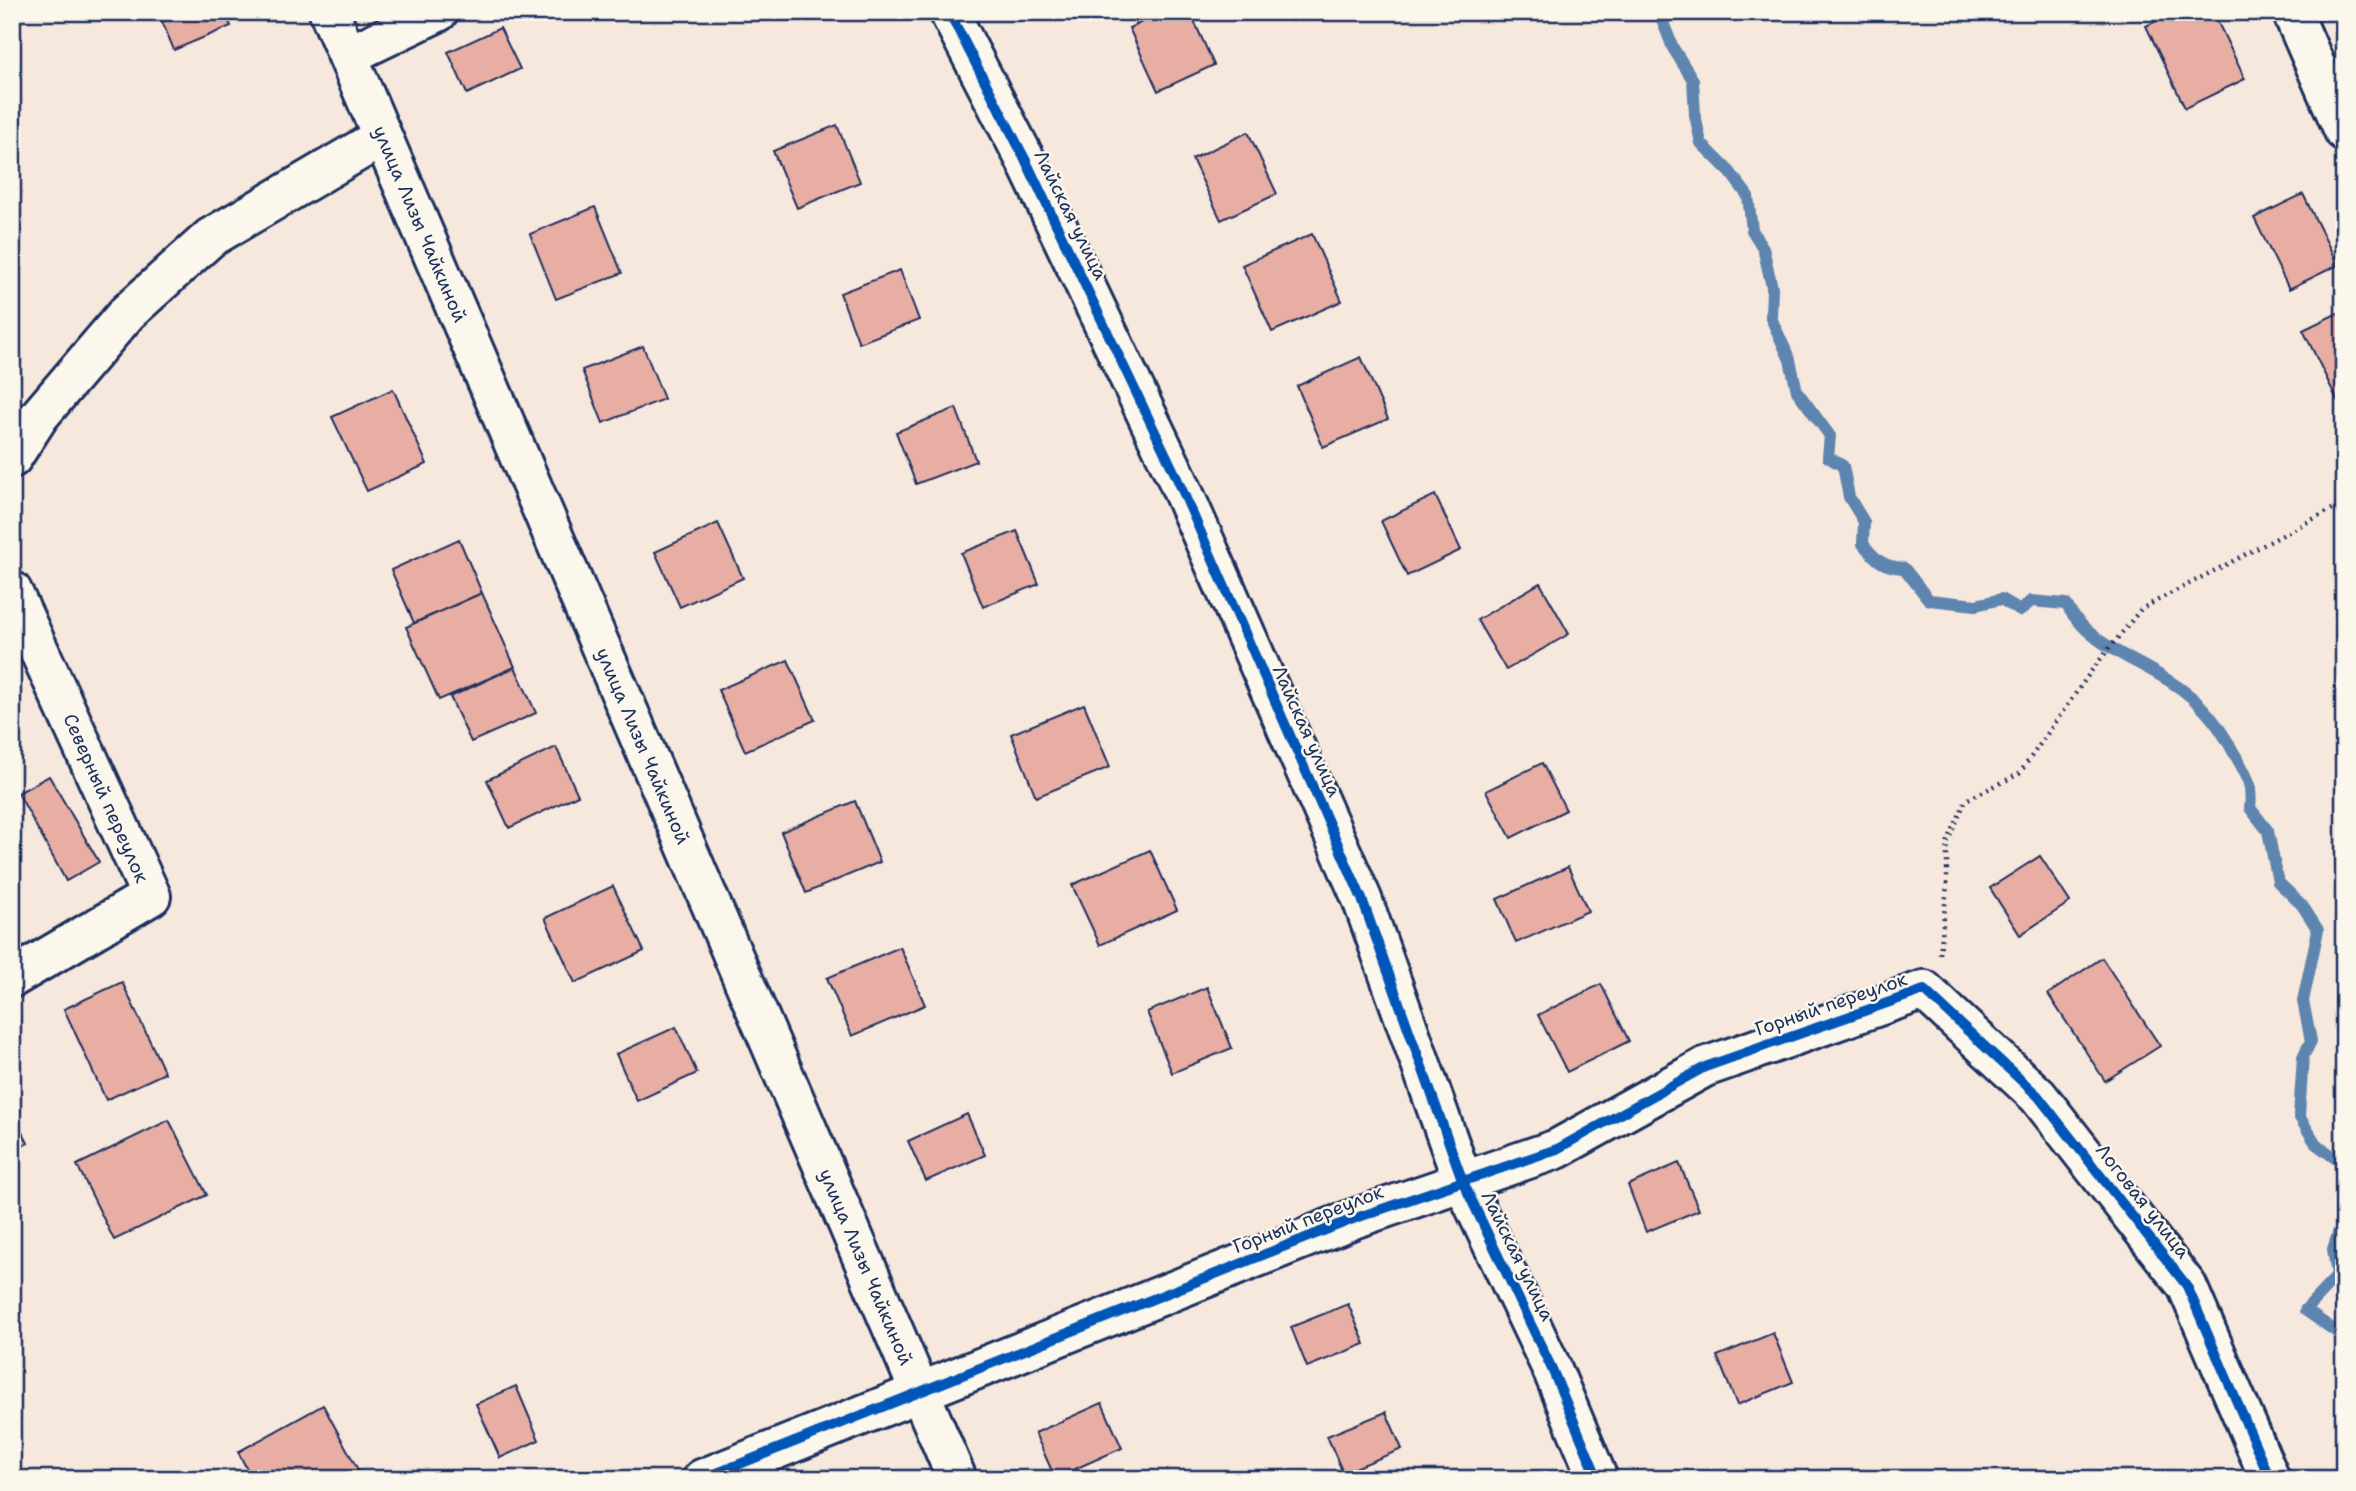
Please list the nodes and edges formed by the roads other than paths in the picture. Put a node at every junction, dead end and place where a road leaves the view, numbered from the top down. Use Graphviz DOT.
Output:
graph roads {
  1 [pos="329,12"];
  2 [pos="438,12"];
  3 [pos="949,12"];
  4 [pos="2292,12"];
  5 [pos="349,55"];
  6 [pos="2344,131"];
  7 [pos="382,137"];
  8 [pos="12,458"];
  9 [pos="12,591"];
  10 [pos="12,978"];
  11 [pos="1924,990"];
  12 [pos="1463,1182"];
  13 [pos="919,1390"];
  14 [pos="702,1479"];
  15 [pos="957,1479"];
  16 [pos="1598,1479"];
  17 [pos="2270,1479"];
  1 -- 5 [label="street, улица Лизы Чайкиной"];
  2 -- 5 [label="street"];
  3 -- 12 [label="street, Лайская улица"];
  4 -- 6 [label="street"];
  5 -- 7 [label="street, улица Лизы Чайкиной"];
  7 -- 8 [label="street"];
  7 -- 13 [label="street, улица Лизы Чайкиной"];
  9 -- 10 [label="street, Северный переулок"];
  11 -- 12 [label="street, Горный переулок"];
  11 -- 17 [label="street, Логовая улица"];
  12 -- 13 [label="street, Горный переулок"];
  12 -- 16 [label="street, Лайская улица"];
  13 -- 14 [label="street, Горный переулок"];
  13 -- 15 [label="street, улица Лизы Чайкиной"];
}
